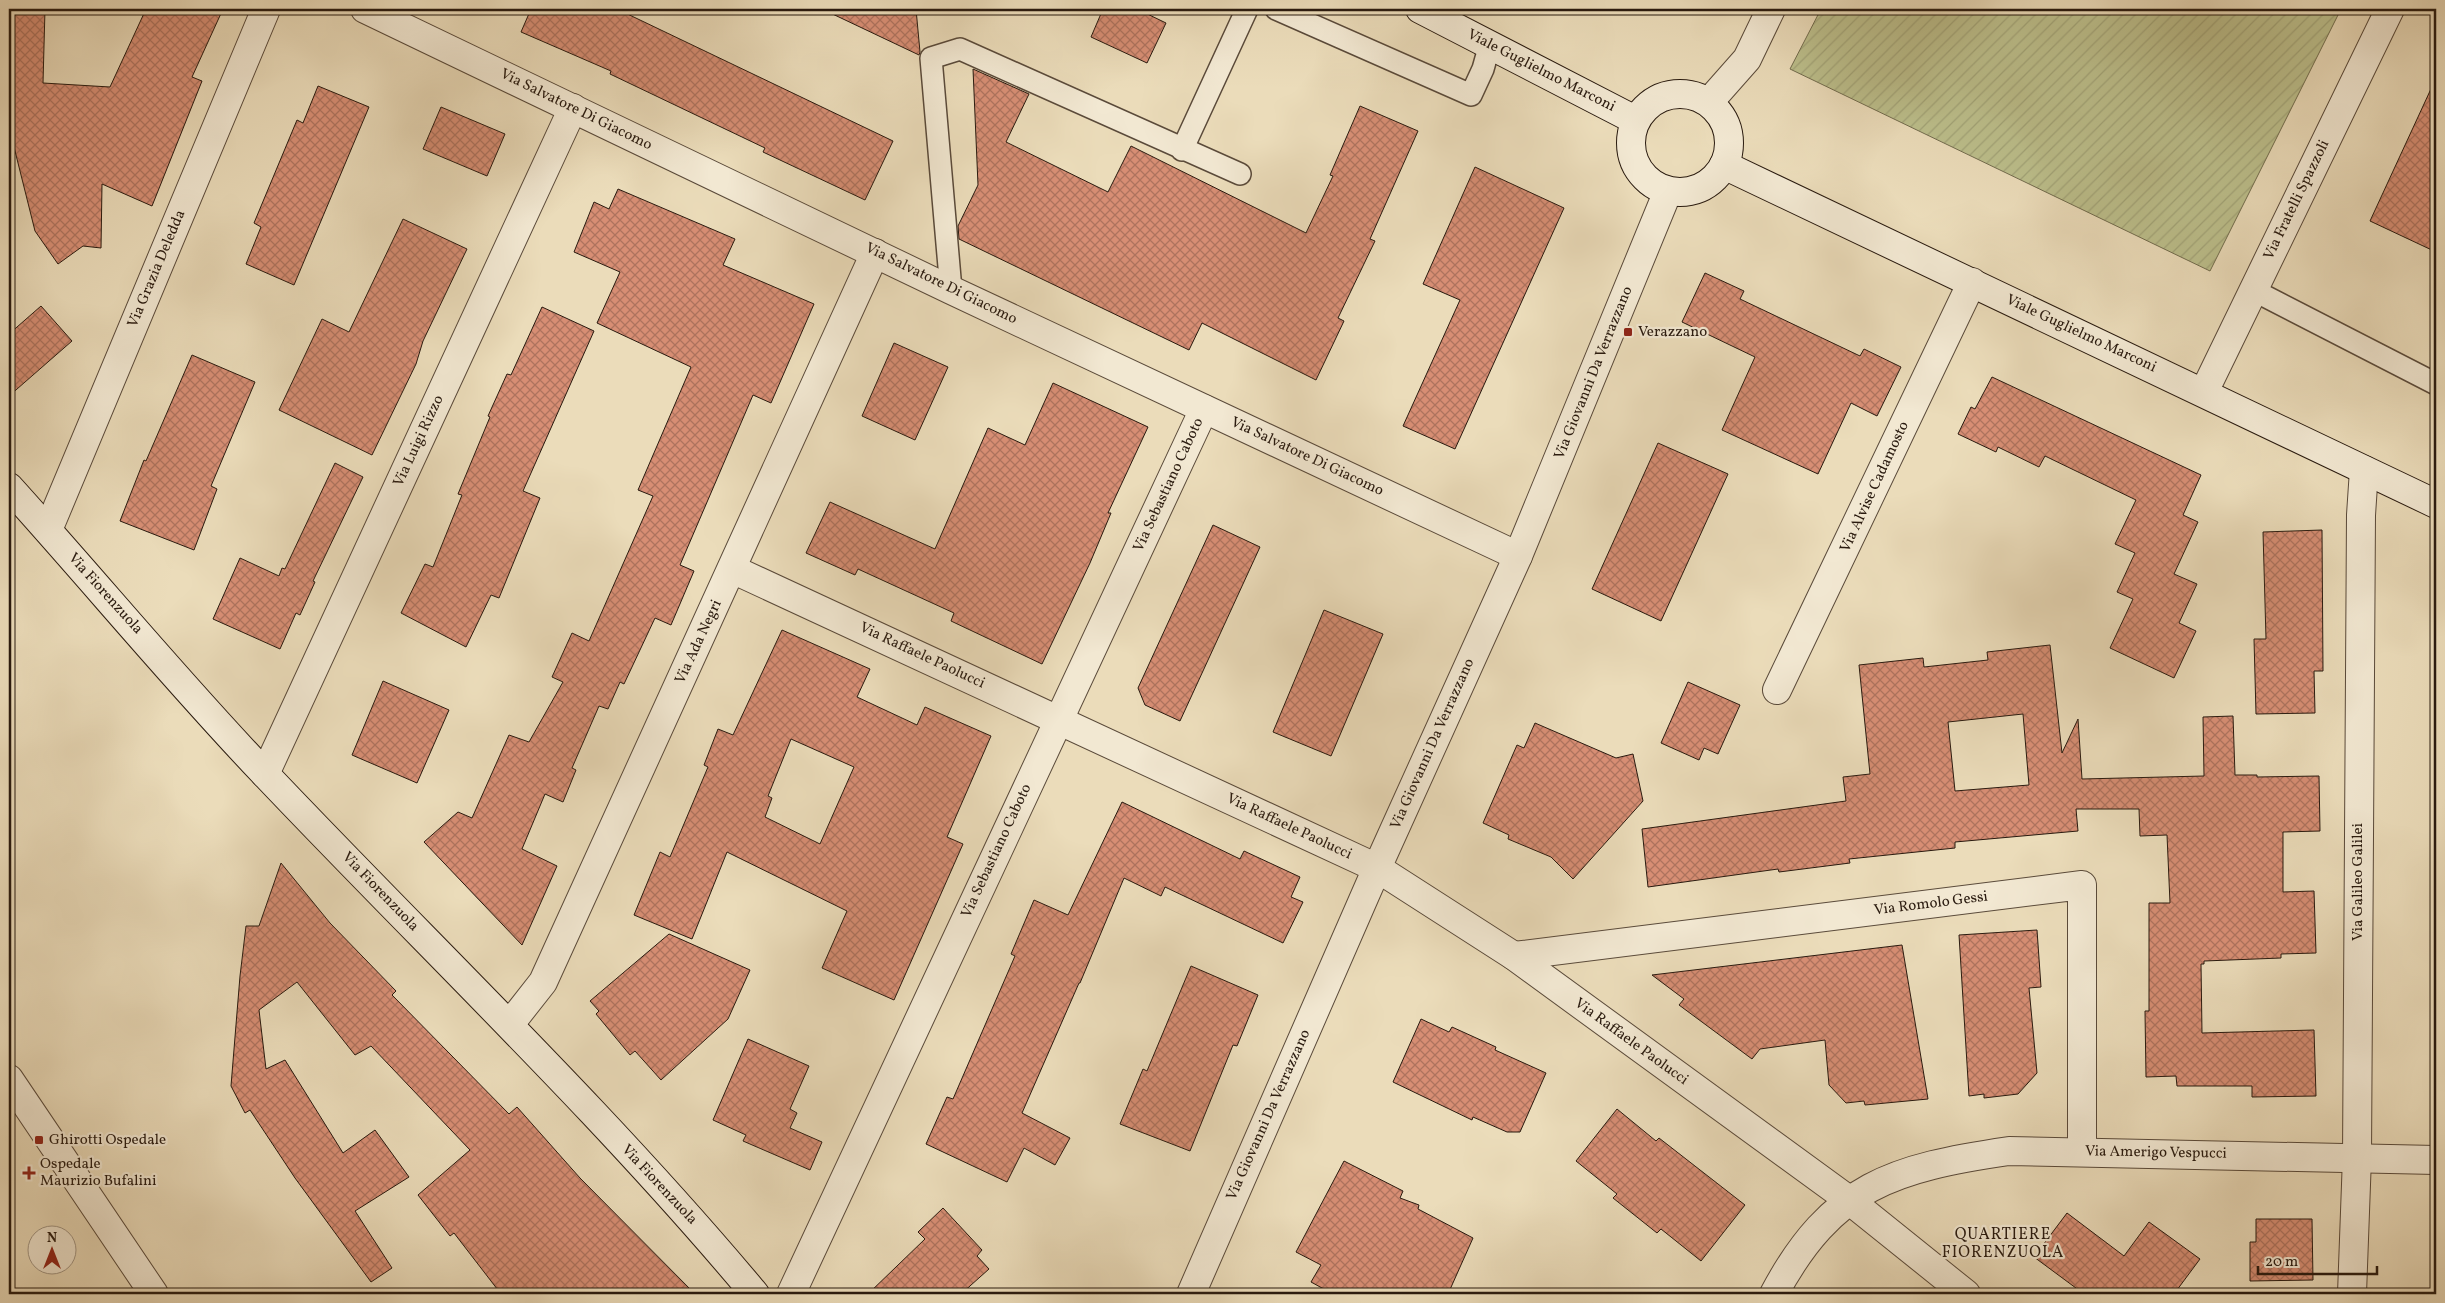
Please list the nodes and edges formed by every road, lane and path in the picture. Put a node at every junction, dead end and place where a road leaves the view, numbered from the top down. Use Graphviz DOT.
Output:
graph roads {
  1 [pos="266,9"];
  2 [pos="365,9"];
  3 [pos="1247,9"];
  4 [pos="1276,9"];
  5 [pos="1420,9"];
  6 [pos="1771,9"];
  7 [pos="2390,9"];
  8 [pos="1490,44"];
  9 [pos="1709,102"];
  10 [pos="573,108"];
  11 [pos="1635,120"];
  12 [pos="1182,150"];
  13 [pos="1724,166"];
  14 [pos="1240,174"];
  15 [pos="1668,191"];
  16 [pos="875,253"];
  17 [pos="1972,282"];
  18 [pos="951,290"];
  19 [pos="2253,290"];
  20 [pos="2436,384"];
  21 [pos="2204,392"];
  22 [pos="1204,409"];
  23 [pos="2364,470"];
  24 [pos="9,486"];
  25 [pos="2436,504"];
  26 [pos="48,530"];
  27 [pos="1518,556"];
  28 [pos="732,568"];
  29 [pos="1777,690"];
  30 [pos="1058,719"];
  31 [pos="265,774"];
  32 [pos="1377,868"];
  33 [pos="1514,956"];
  34 [pos="510,1024"];
  35 [pos="9,1079"];
  36 [pos="2082,1151"];
  37 [pos="2357,1157"];
  38 [pos="2436,1160"];
  39 [pos="1849,1200"];
  40 [pos="154,1294"];
  41 [pos="755,1294"];
  42 [pos="791,1294"];
  43 [pos="1191,1294"];
  44 [pos="1774,1294"];
  45 [pos="1966,1294"];
  46 [pos="2352,1294"];
  1 -- 26 [label="street, Via Grazia Deledda"];
  2 -- 10 [label="street, Via Salvatore Di Giacomo"];
  3 -- 12 [label="lane"];
  4 -- 8 [label="lane"];
  5 -- 8 [label="street, Viale Guglielmo Marconi"];
  6 -- 9 [label="street"];
  7 -- 19 [label="street, Via Fratelli Spazzoli"];
  8 -- 11 [label="street, Viale Guglielmo Marconi"];
  9 -- 11 [label="street"];
  9 -- 13 [label="street"];
  10 -- 16 [label="street, Via Salvatore Di Giacomo"];
  10 -- 31 [label="street, Via Luigi Rizzo"];
  11 -- 15 [label="street"];
  12 -- 14 [label="lane"];
  12 -- 18 [label="lane"];
  13 -- 15 [label="street"];
  13 -- 17 [label="street, Viale Guglielmo Marconi"];
  15 -- 27 [label="street, Via Giovanni Da Verrazzano"];
  16 -- 18 [label="street, Via Salvatore Di Giacomo"];
  16 -- 28 [label="street, Via Ada Negri"];
  17 -- 21 [label="street, Viale Guglielmo Marconi"];
  17 -- 29 [label="street, Via Alvise Cadamosto"];
  18 -- 22 [label="street, Via Salvatore Di Giacomo"];
  19 -- 20 [label="lane"];
  19 -- 21 [label="street, Via Fratelli Spazzoli"];
  21 -- 23 [label="street, Viale Guglielmo Marconi"];
  22 -- 27 [label="street, Via Salvatore Di Giacomo"];
  22 -- 30 [label="street, Via Sebastiano Caboto"];
  23 -- 25 [label="street, Viale Guglielmo Marconi"];
  23 -- 37 [label="street, Via Galileo Galilei"];
  24 -- 26 [label="street, Via Fiorenzuola"];
  26 -- 31 [label="street, Via Fiorenzuola"];
  27 -- 32 [label="street, Via Giovanni Da Verrazzano"];
  28 -- 30 [label="street, Via Raffaele Paolucci"];
  28 -- 34 [label="street, Via Ada Negri"];
  30 -- 32 [label="street, Via Raffaele Paolucci"];
  30 -- 42 [label="street, Via Sebastiano Caboto"];
  31 -- 34 [label="street, Via Fiorenzuola"];
  32 -- 33 [label="street, Via Raffaele Paolucci"];
  32 -- 43 [label="street, Via Giovanni Da Verrazzano"];
  33 -- 36 [label="street, Via Romolo Gessi"];
  33 -- 39 [label="street, Via Raffaele Paolucci"];
  34 -- 41 [label="street, Via Fiorenzuola"];
  35 -- 40 [label="street"];
  36 -- 37 [label="street, Via Amerigo Vespucci"];
  36 -- 39 [label="street, Via Amerigo Vespucci"];
  37 -- 38 [label="street, Via Amerigo Vespucci"];
  37 -- 46 [label="street, Via Galileo Galilei"];
  39 -- 44 [label="street, Via Amerigo Vespucci"];
  39 -- 45 [label="street, Via Raffaele Paolucci"];
}
